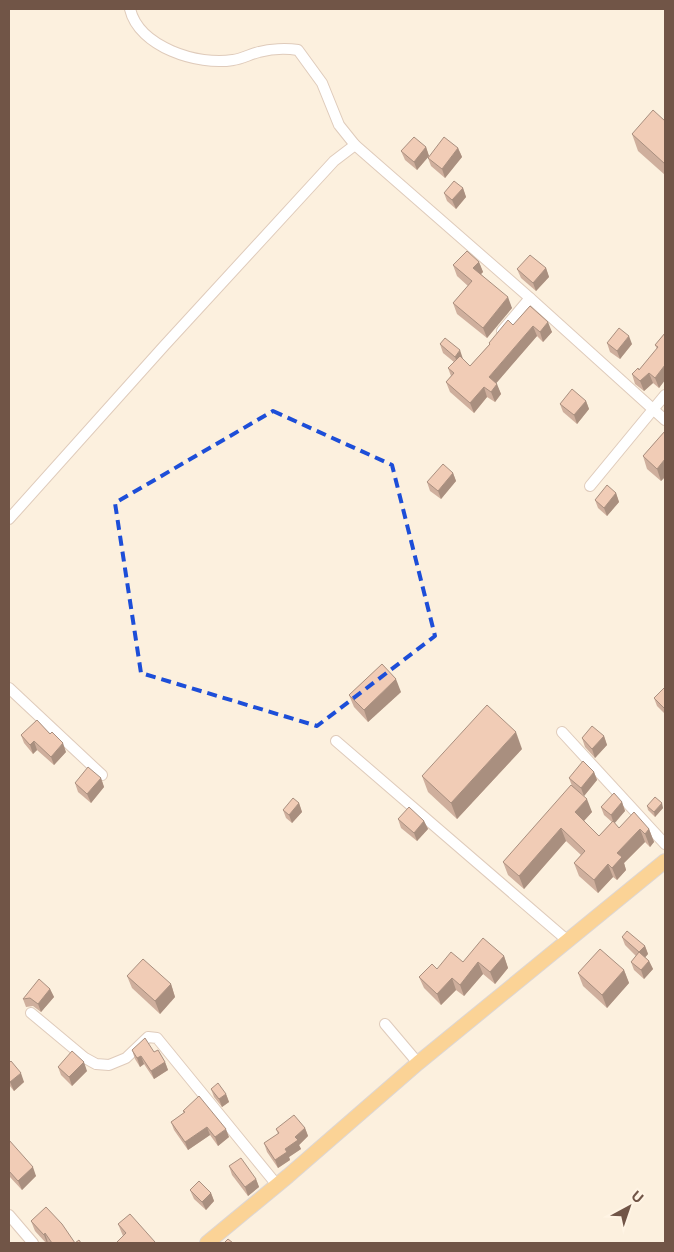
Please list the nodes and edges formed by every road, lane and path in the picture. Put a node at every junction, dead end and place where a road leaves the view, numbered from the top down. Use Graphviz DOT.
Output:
graph roads {
  1 [pos="130,9"];
  2 [pos="355,145"];
  3 [pos="530,298"];
  4 [pos="498,336"];
  5 [pos="665,396"];
  6 [pos="654,409"];
  7 [pos="665,420"];
  8 [pos="590,486"];
  9 [pos="9,519"];
  10 [pos="9,688"];
  11 [pos="562,732"];
  12 [pos="336,740"];
  13 [pos="102,775"];
  14 [pos="665,844"];
  15 [pos="665,861"];
  16 [pos="568,941"];
  17 [pos="31,1013"];
  18 [pos="385,1024"];
  19 [pos="418,1063"];
  20 [pos="277,1185"];
  21 [pos="9,1215"];
  22 [pos="33,1243"];
  23 [pos="207,1243"];
  1 -- 2 [label="street"];
  2 -- 3 [label="street"];
  2 -- 9 [label="street"];
  3 -- 4 [label="street"];
  3 -- 6 [label="street"];
  5 -- 6 [label="street"];
  6 -- 7 [label="street"];
  6 -- 8 [label="street"];
  10 -- 13 [label="street"];
  11 -- 14 [label="street"];
  12 -- 16 [label="street"];
  15 -- 16 [label="main road"];
  16 -- 19 [label="main road"];
  17 -- 20 [label="street"];
  18 -- 19 [label="street"];
  19 -- 20 [label="main road"];
  20 -- 23 [label="main road"];
  21 -- 22 [label="street"];
}
